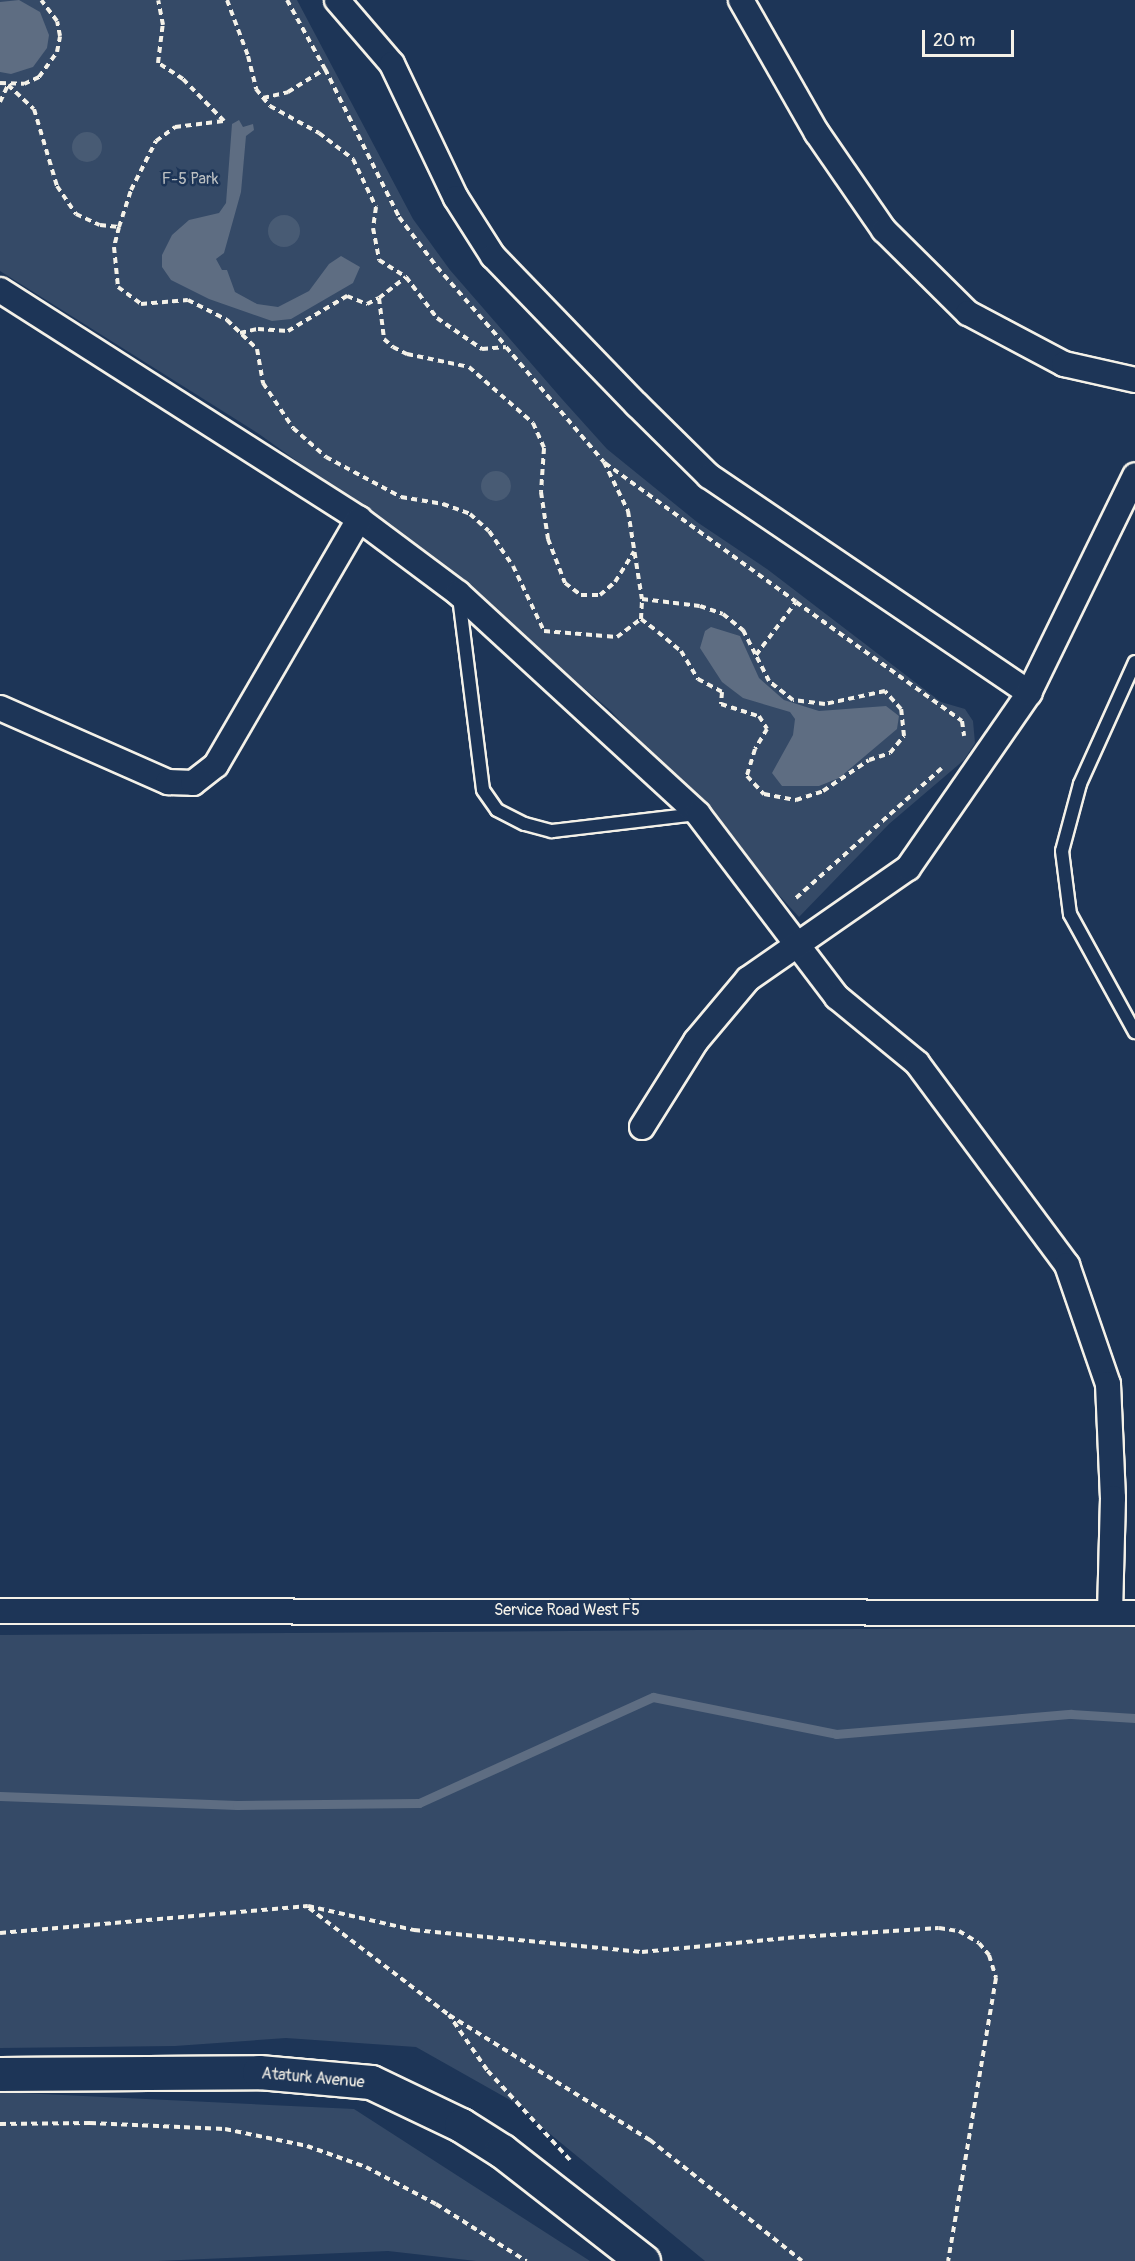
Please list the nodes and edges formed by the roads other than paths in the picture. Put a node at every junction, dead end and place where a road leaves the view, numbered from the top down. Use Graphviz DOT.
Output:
graph roads {
  1 [pos="337,0"];
  2 [pos="741,0"];
  3 [pos="0,292"];
  4 [pos="1135,380"];
  5 [pos="1135,476"];
  6 [pos="358,519"];
  7 [pos="459,593"];
  8 [pos="1135,662"];
  9 [pos="1029,693"];
  10 [pos="0,708"];
  11 [pos="698,814"];
  12 [pos="799,947"];
  13 [pos="1135,1032"];
  14 [pos="642,1127"];
  15 [pos="0,1611"];
  16 [pos="1110,1612"];
  17 [pos="1135,1613"];
  18 [pos="0,2074"];
  19 [pos="643,2261"];
  1 -- 9 [label="street"];
  2 -- 4 [label="street"];
  3 -- 6 [label="street"];
  5 -- 9 [label="street"];
  6 -- 7 [label="street"];
  6 -- 10 [label="street"];
  7 -- 11 [label="street"];
  7 -- 11 [label="lane"];
  8 -- 13 [label="lane"];
  9 -- 12 [label="street"];
  11 -- 12 [label="street"];
  12 -- 14 [label="street"];
  12 -- 16 [label="street"];
  15 -- 16 [label="street, Service Road West F5"];
  16 -- 17 [label="street, Service Road West F5"];
  18 -- 19 [label="street, Ataturk Avenue"];
}
